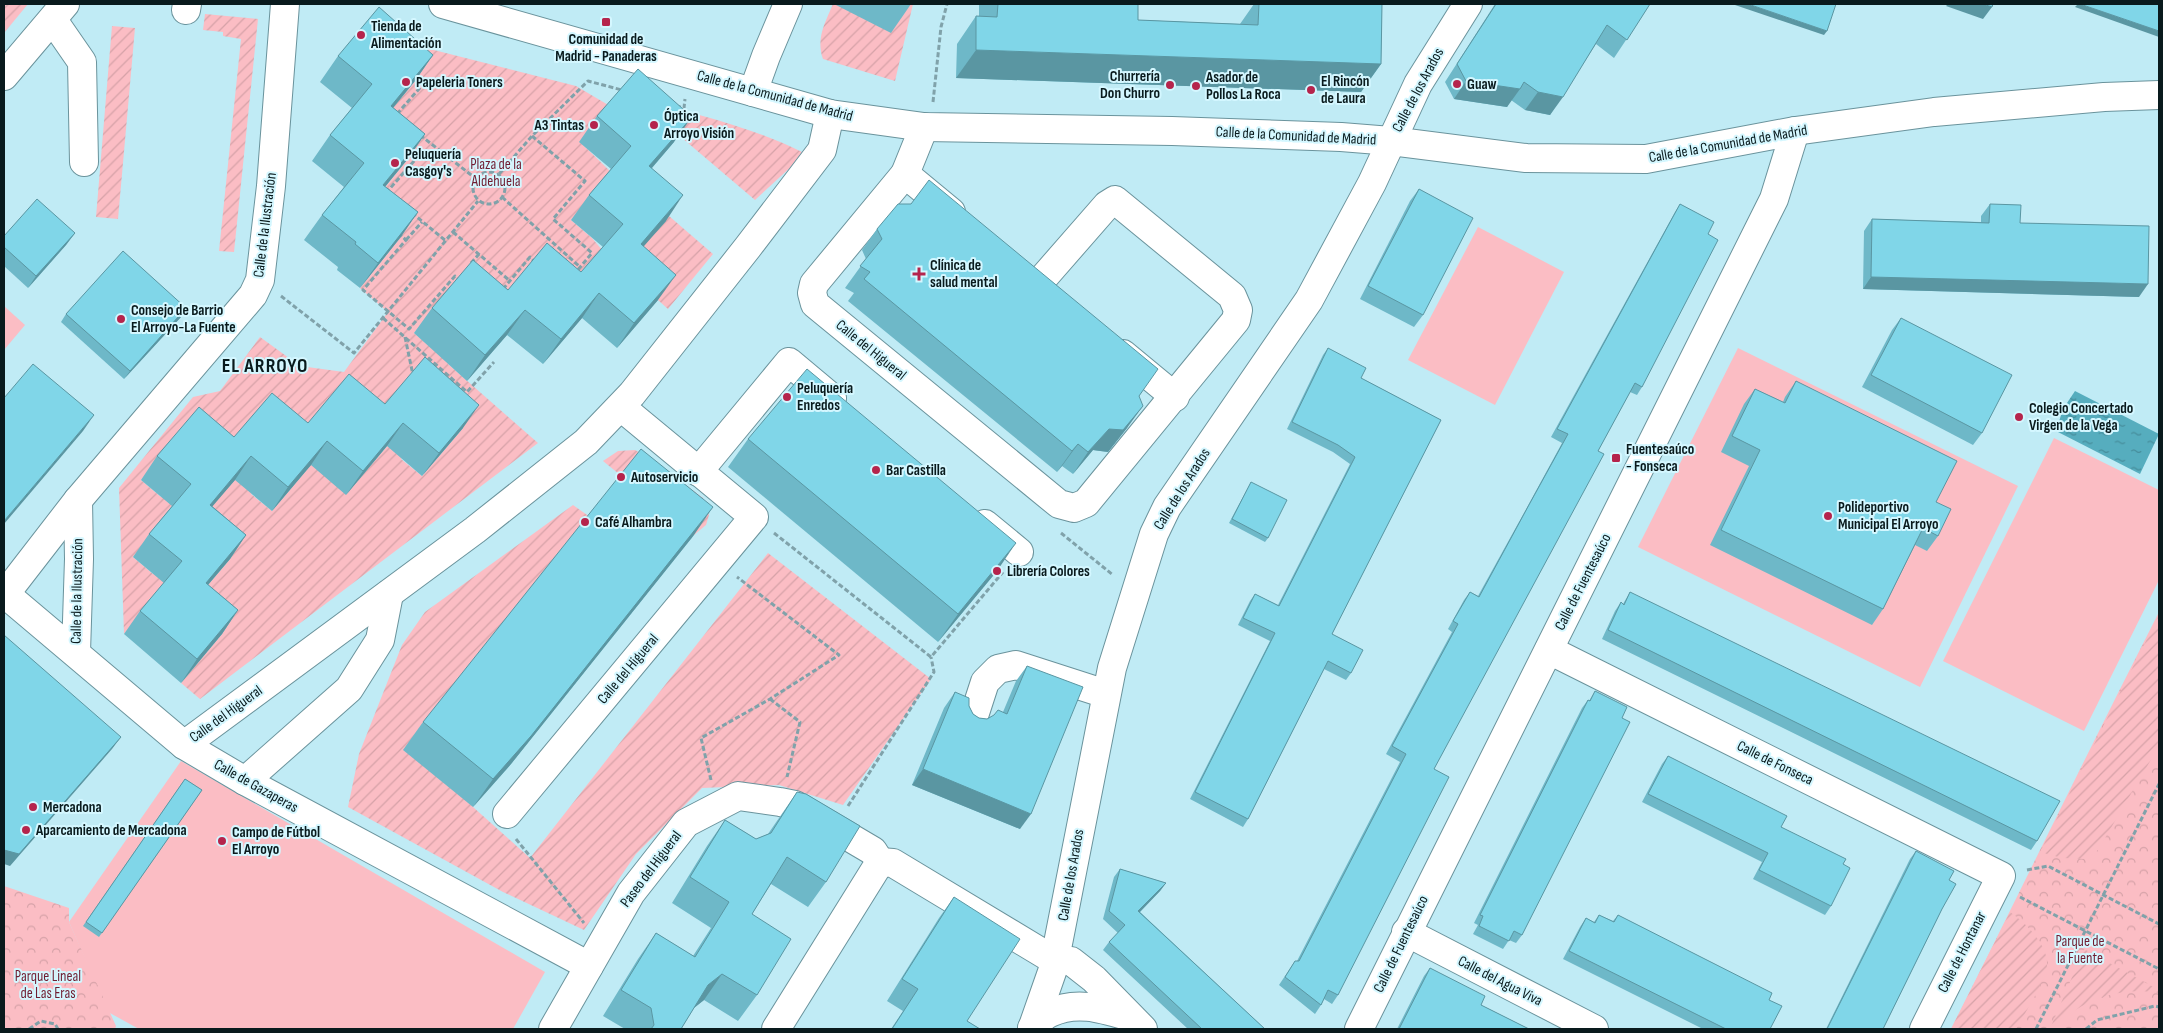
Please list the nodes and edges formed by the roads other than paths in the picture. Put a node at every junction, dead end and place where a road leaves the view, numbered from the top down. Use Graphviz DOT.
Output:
graph roads {
  1 [pos="285,4"];
  2 [pos="443,4"];
  3 [pos="788,4"];
  4 [pos="1468,4"];
  5 [pos="59,12"];
  6 [pos="4,76"];
  7 [pos="753,92"];
  8 [pos="2159,95"];
  9 [pos="830,114"];
  10 [pos="927,127"];
  11 [pos="1795,131"];
  12 [pos="1391,141"];
  13 [pos="84,162"];
  14 [pos="905,174"];
  15 [pos="972,229"];
  16 [pos="1016,266"];
  17 [pos="1038,284"];
  18 [pos="1061,303"];
  19 [pos="1106,340"];
  20 [pos="1174,397"];
  21 [pos="620,407"];
  22 [pos="850,413"];
  23 [pos="698,472"];
  24 [pos="78,500"];
  25 [pos="965,508"];
  26 [pos="1019,552"];
  27 [pos="5,593"];
  28 [pos="389,594"];
  29 [pos="1548,650"];
  30 [pos="76,652"];
  31 [pos="1106,694"];
  32 [pos="973,719"];
  33 [pos="184,745"];
  34 [pos="245,781"];
  35 [pos="507,814"];
  36 [pos="880,862"];
  37 [pos="2000,876"];
  38 [pos="1406,932"];
  39 [pos="595,955"];
  40 [pos="1054,960"];
  41 [pos="1137,1023"];
  42 [pos="553,1029"];
  43 [pos="776,1029"];
  44 [pos="1032,1029"];
  45 [pos="1359,1029"];
  46 [pos="1594,1029"];
  47 [pos="1924,1029"];
  1 -- 24 [label="street, Calle de la Ilustración"];
  2 -- 7 [label="street, Calle de la Comunidad de Madrid"];
  3 -- 7 [label="street"];
  4 -- 12 [label="street, Calle de los Arados"];
  5 -- 6 [label="street"];
  5 -- 13 [label="street"];
  7 -- 9 [label="street, Calle de la Comunidad de Madrid"];
  8 -- 11 [label="street, Calle de la Comunidad de Madrid"];
  9 -- 10 [label="street, Calle de la Comunidad de Madrid"];
  9 -- 21 [label="street, Calle del Higueral"];
  10 -- 12 [label="street, Calle de la Comunidad de Madrid"];
  10 -- 14 [label="street, Calle del Higueral"];
  11 -- 12 [label="street, Calle de la Comunidad de Madrid"];
  11 -- 29 [label="street, Calle de Fuentesaúco"];
  12 -- 31 [label="street, Calle de los Arados"];
  14 -- 15 [label="street"];
  14 -- 20 [label="street, Calle del Higueral"];
  16 -- 17 [label="street"];
  17 -- 18 [label="street"];
  17 -- 20 [label="street, Calle del Higueral"];
  19 -- 20 [label="street"];
  21 -- 23 [label="street"];
  21 -- 28 [label="street, Calle del Higueral"];
  22 -- 23 [label="street"];
  23 -- 35 [label="street, Calle del Higueral"];
  24 -- 27 [label="street, Calle de la Ilustración"];
  24 -- 30 [label="street, Calle de la Ilustración"];
  25 -- 26 [label="street"];
  27 -- 30 [label="street, Calle de Gazaperas"];
  28 -- 33 [label="street, Calle del Higueral"];
  28 -- 34 [label="street"];
  29 -- 37 [label="street, Calle de Fonseca"];
  29 -- 38 [label="street, Calle de Fuentesaúco"];
  30 -- 33 [label="street, Calle de Gazaperas"];
  31 -- 32 [label="street"];
  31 -- 40 [label="street, Calle de los Arados"];
  33 -- 34 [label="street, Calle de Gazaperas"];
  34 -- 39 [label="street, Calle de Gazaperas"];
  36 -- 39 [label="street, Paseo del Higueral"];
  36 -- 40 [label="street, Paseo del Higueral"];
  36 -- 43 [label="street"];
  37 -- 47 [label="street, Calle de Hontanar"];
  38 -- 45 [label="street, Calle de Fuentesaúco"];
  38 -- 46 [label="street, Calle del Agua Viva"];
  39 -- 42 [label="street, Paseo del Higueral"];
  40 -- 41 [label="street, Paseo del Higueral"];
  40 -- 44 [label="street, Calle de los Arados"];
  41 -- 44 [label="street"];
}
